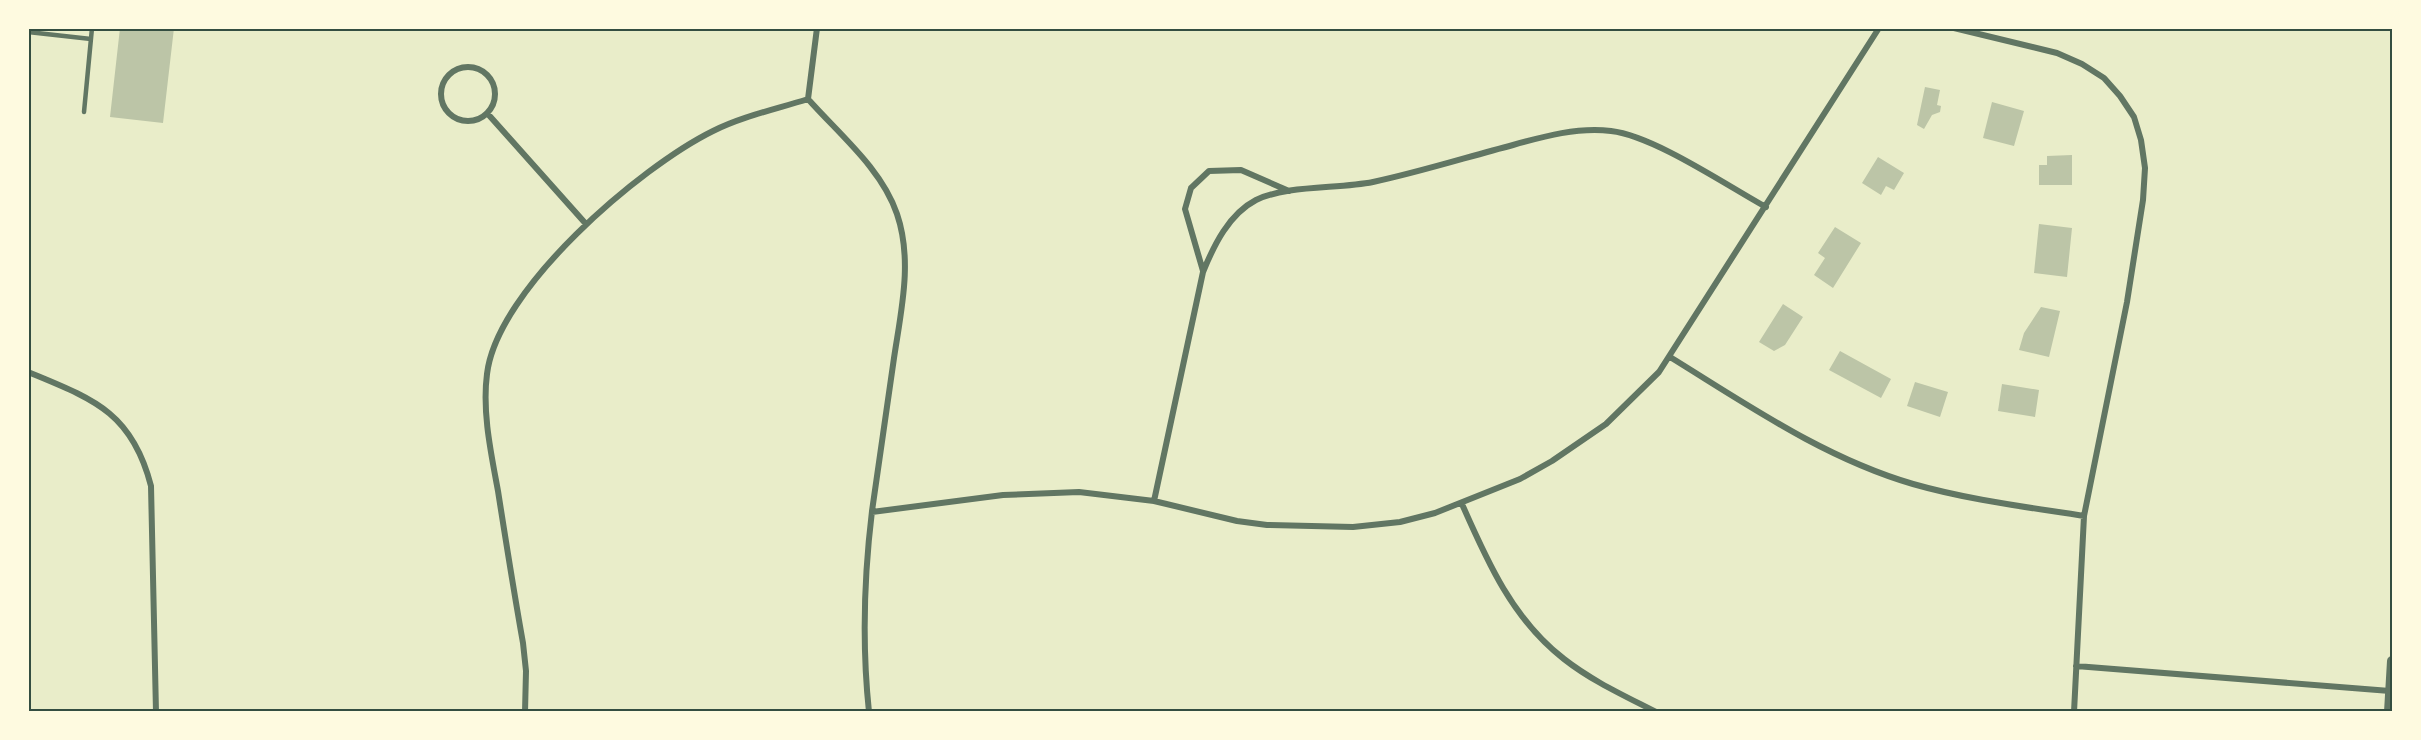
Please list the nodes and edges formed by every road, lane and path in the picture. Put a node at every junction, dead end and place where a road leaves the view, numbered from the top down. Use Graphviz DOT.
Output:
graph roads {
  1 [pos="92,28"];
  2 [pos="817,28"];
  3 [pos="1879,28"];
  4 [pos="1954,28"];
  5 [pos="28,32"];
  6 [pos="91,39"];
  7 [pos="808,99"];
  8 [pos="84,112"];
  9 [pos="487,113"];
  10 [pos="1289,192"];
  11 [pos="1766,207"];
  12 [pos="586,224"];
  13 [pos="1203,272"];
  14 [pos="1670,357"];
  15 [pos="28,372"];
  16 [pos="1154,501"];
  17 [pos="1462,504"];
  18 [pos="872,512"];
  19 [pos="2084,516"];
  20 [pos="2392,661"];
  21 [pos="2076,666"];
  22 [pos="2390,691"];
  23 [pos="156,711"];
  24 [pos="525,711"];
  25 [pos="869,711"];
  26 [pos="1656,711"];
  27 [pos="2074,711"];
  28 [pos="2389,711"];
  1 -- 6 [label="lane"];
  2 -- 7 [label="street"];
  3 -- 11 [label="street"];
  4 -- 19 [label="street"];
  5 -- 6 [label="lane"];
  6 -- 8 [label="lane"];
  7 -- 12 [label="street"];
  7 -- 18 [label="street"];
  9 -- 9 [label="street"];
  9 -- 12 [label="street"];
  10 -- 11 [label="street"];
  10 -- 13 [label="street"];
  10 -- 13 [label="street"];
  11 -- 14 [label="street"];
  12 -- 24 [label="street"];
  13 -- 16 [label="street"];
  14 -- 17 [label="street"];
  14 -- 19 [label="street"];
  15 -- 23 [label="street"];
  16 -- 17 [label="street"];
  16 -- 18 [label="street"];
  17 -- 26 [label="street"];
  18 -- 25 [label="street"];
  19 -- 21 [label="street"];
  20 -- 22 [label="street"];
  21 -- 22 [label="street"];
  21 -- 27 [label="street"];
  22 -- 28 [label="street"];
}
